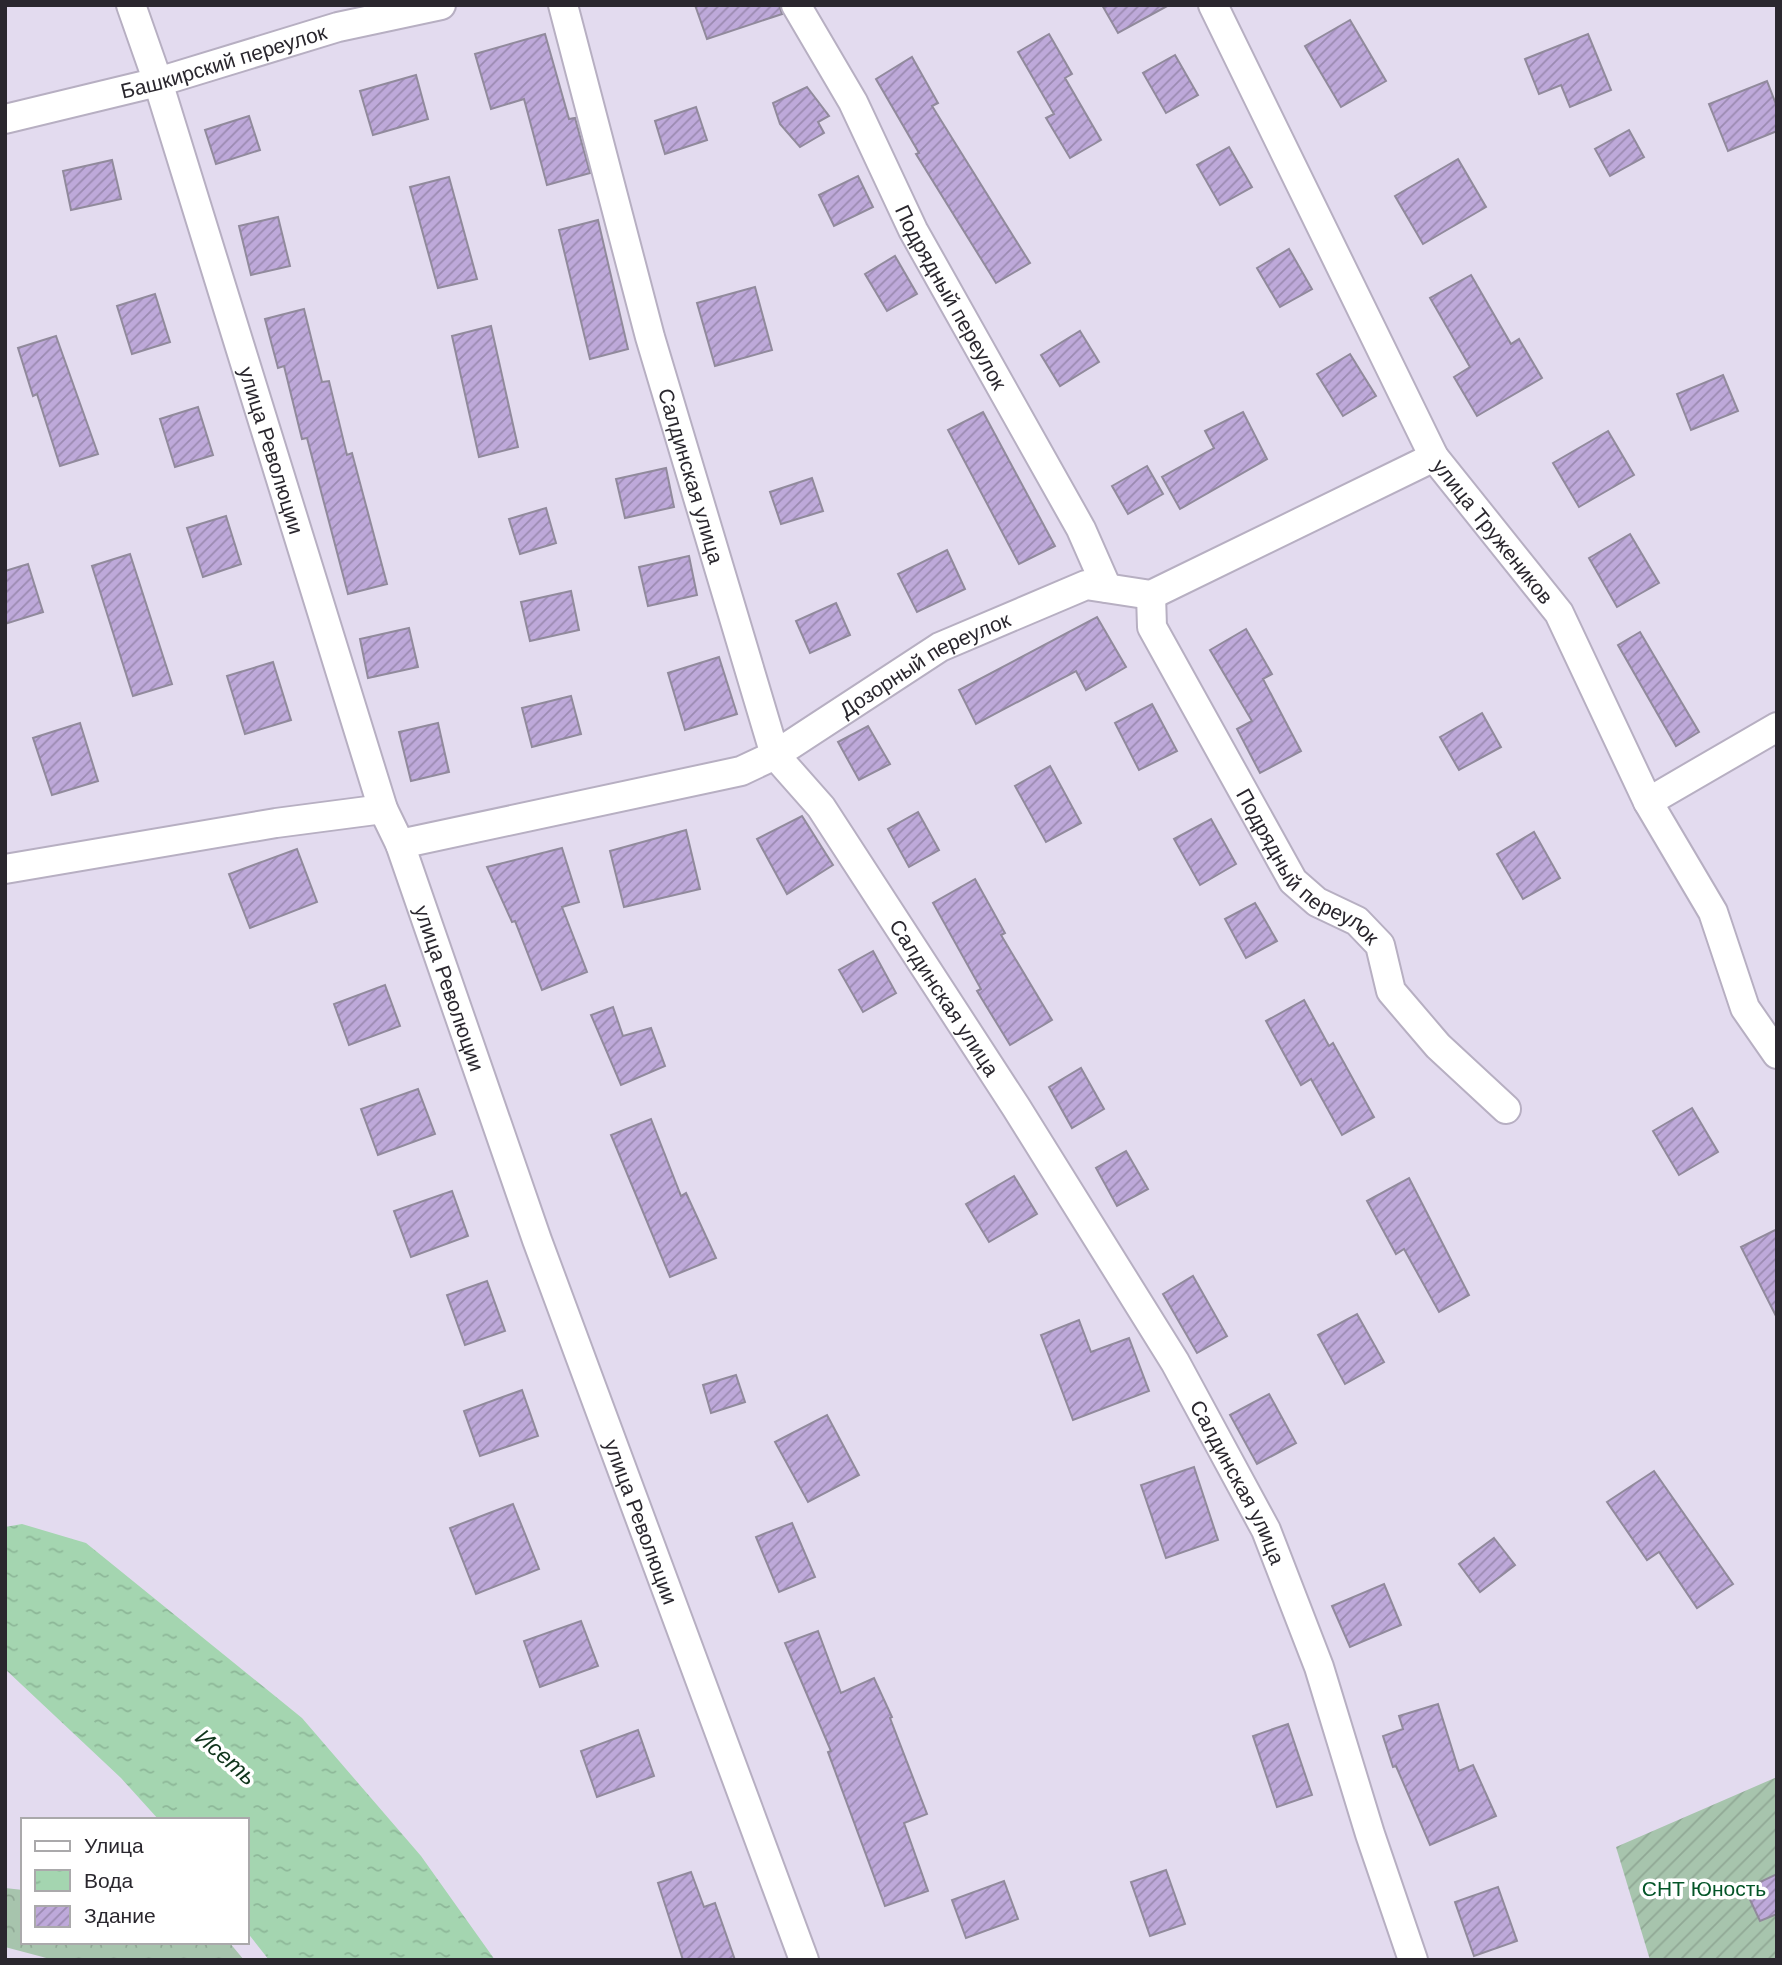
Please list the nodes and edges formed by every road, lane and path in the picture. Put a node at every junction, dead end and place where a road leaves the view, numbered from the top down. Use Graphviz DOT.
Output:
graph roads {
  1 [pos="131,5"];
  2 [pos="442,5"];
  3 [pos="563,5"];
  4 [pos="796,5"];
  5 [pos="1213,5"];
  6 [pos="158,82"];
  7 [pos="5,119"];
  8 [pos="1434,457"];
  9 [pos="1107,588"];
  10 [pos="1151,595"];
  11 [pos="1777,727"];
  12 [pos="775,755"];
  13 [pos="1648,802"];
  14 [pos="383,809"];
  15 [pos="400,844"];
  16 [pos="5,869"];
  17 [pos="1777,1054"];
  18 [pos="1506,1109"];
  19 [pos="804,1960"];
  20 [pos="1413,1960"];
  1 -- 6 [label="street, улица Революции"];
  2 -- 6 [label="street, Башкирский переулок"];
  3 -- 12 [label="street, Салдинская улица"];
  4 -- 9 [label="street, Подрядный переулок"];
  5 -- 8 [label="street, улица Тружеников"];
  6 -- 7 [label="street, Башкирский переулок"];
  6 -- 14 [label="street, улица Революции"];
  8 -- 10 [label="street"];
  8 -- 13 [label="street, улица Тружеников"];
  9 -- 10 [label="street, Дозорный переулок"];
  9 -- 12 [label="street, Дозорный переулок"];
  10 -- 18 [label="street, Подрядный переулок"];
  11 -- 13 [label="street"];
  12 -- 15 [label="street, Дозорный переулок"];
  12 -- 20 [label="street, Салдинская улица"];
  13 -- 17 [label="street, улица Тружеников"];
  14 -- 15 [label="street, улица Революции"];
  14 -- 16 [label="street"];
  15 -- 19 [label="street, улица Революции"];
}
